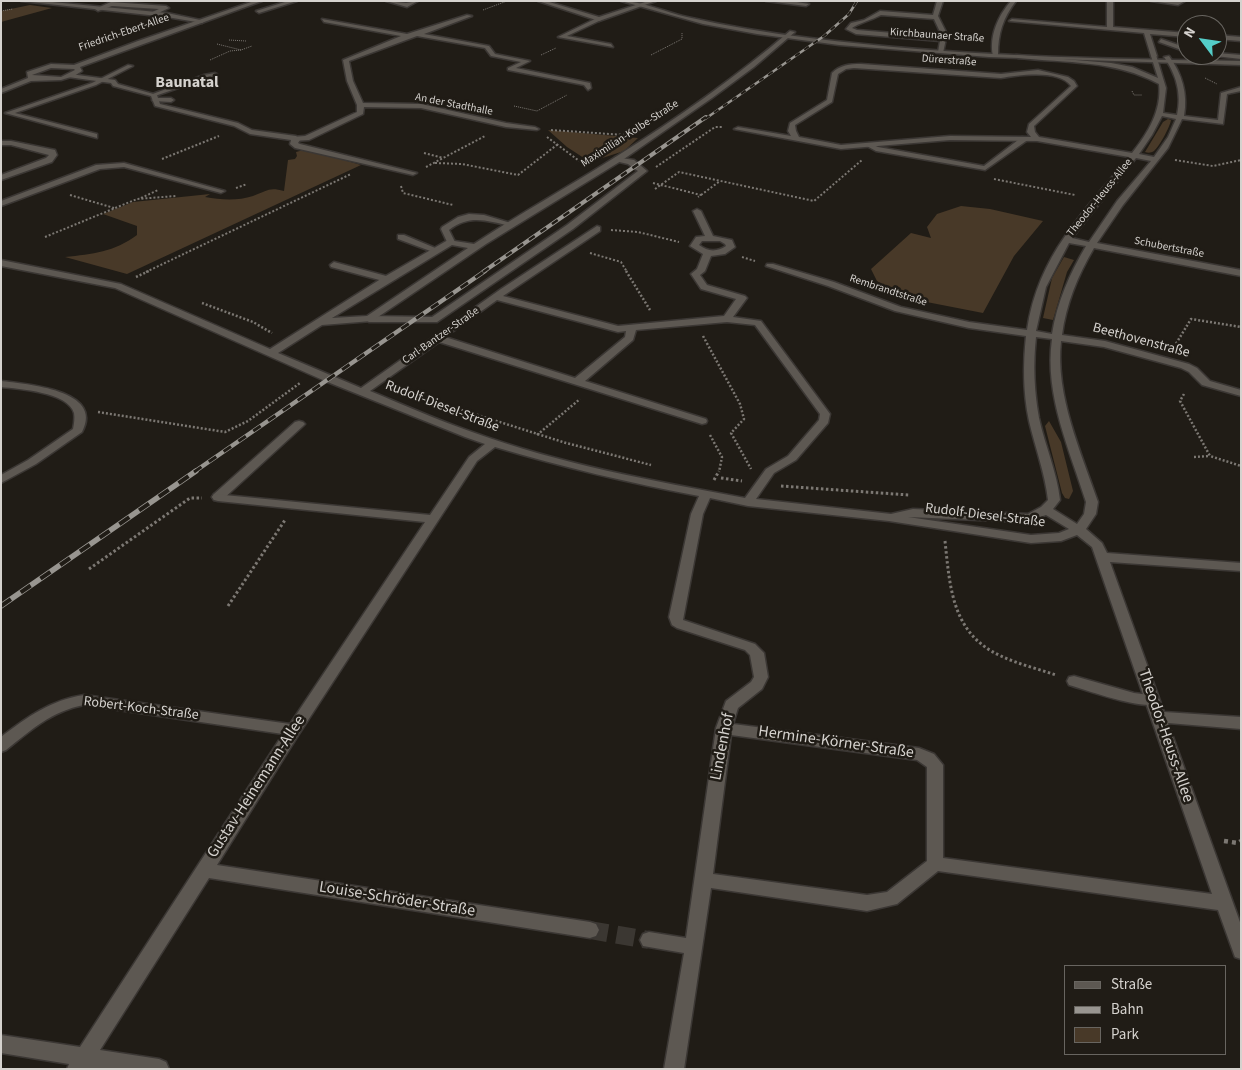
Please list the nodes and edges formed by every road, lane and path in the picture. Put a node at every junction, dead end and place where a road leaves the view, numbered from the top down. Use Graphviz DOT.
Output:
graph roads {
  1 [pos="23,1"];
  2 [pos="72,1"];
  3 [pos="250,1"];
  4 [pos="260,1"];
  5 [pos="295,1"];
  6 [pos="388,1"];
  7 [pos="416,1"];
  8 [pos="507,1"];
  9 [pos="540,1"];
  10 [pos="623,1"];
  11 [pos="654,1"];
  12 [pos="768,1"];
  13 [pos="940,1"];
  14 [pos="1014,1"];
  15 [pos="1110,1"];
  16 [pos="1154,1"];
  17 [pos="1183,1"];
  18 [pos="639,4"];
  19 [pos="806,4"];
  20 [pos="56,6"];
  21 [pos="98,9"];
  22 [pos="485,10"];
  23 [pos="259,11"];
  24 [pos="152,14"];
  25 [pos="469,16"];
  26 [pos="935,17"];
  27 [pos="599,19"];
  28 [pos="199,20"];
  29 [pos="324,20"];
  30 [pos="1012,21"];
  31 [pos="1110,28"];
  32 [pos="1146,31"];
  33 [pos="1158,32"];
  34 [pos="682,33"];
  35 [pos="417,34"];
  36 [pos="789,34"];
  37 [pos="1177,34"];
  38 [pos="407,36"];
  39 [pos="1227,38"];
  40 [pos="943,39"];
  41 [pos="1241,39"];
  42 [pos="229,40"];
  43 [pos="246,41"];
  44 [pos="1161,41"];
  45 [pos="217,44"];
  46 [pos="252,46"];
  47 [pos="611,46"];
  48 [pos="1177,47"];
  49 [pos="942,49"];
  50 [pos="995,53"];
  51 [pos="651,55"];
  52 [pos="1016,56"];
  53 [pos="1227,56"];
  54 [pos="1241,58"];
  55 [pos="1155,59"];
  56 [pos="1171,62"];
  57 [pos="1241,64"];
  58 [pos="63,65"];
  59 [pos="130,66"];
  60 [pos="75,67"];
  61 [pos="215,75"];
  62 [pos="70,76"];
  63 [pos="1202,77"];
  64 [pos="32,78"];
  65 [pos="48,80"];
  66 [pos="100,81"];
  67 [pos="1162,83"];
  68 [pos="588,88"];
  69 [pos="1238,89"];
  70 [pos="1132,91"];
  71 [pos="2,95"];
  72 [pos="1142,95"];
  73 [pos="154,97"];
  74 [pos="171,100"];
  75 [pos="556,100"];
  76 [pos="360,105"];
  77 [pos="514,106"];
  78 [pos="1158,114"];
  79 [pos="1180,117"];
  80 [pos="506,125"];
  81 [pos="536,128"];
  82 [pos="241,129"];
  83 [pos="738,129"];
  84 [pos="94,136"];
  85 [pos="650,138"];
  86 [pos="295,139"];
  87 [pos="796,139"];
  88 [pos="1025,139"];
  89 [pos="1037,139"];
  90 [pos="1,143"];
  91 [pos="558,144"];
  92 [pos="869,145"];
  93 [pos="876,149"];
  94 [pos="424,153"];
  95 [pos="1134,156"];
  96 [pos="444,158"];
  97 [pos="1156,158"];
  98 [pos="618,159"];
  99 [pos="1241,160"];
  100 [pos="373,163"];
  101 [pos="433,163"];
  102 [pos="139,169"];
  103 [pos="599,170"];
  104 [pos="643,171"];
  105 [pos="413,173"];
  106 [pos="1,178"];
  107 [pos="633,178"];
  108 [pos="721,181"];
  109 [pos="1014,183"];
  110 [pos="247,184"];
  111 [pos="660,185"];
  112 [pos="45,187"];
  113 [pos="1010,188"];
  114 [pos="655,189"];
  115 [pos="221,191"];
  116 [pos="184,195"];
  117 [pos="701,195"];
  118 [pos="1,204"];
  119 [pos="115,208"];
  120 [pos="697,211"];
  121 [pos="467,216"];
  122 [pos="510,224"];
  123 [pos="597,229"];
  124 [pos="45,237"];
  125 [pos="401,237"];
  126 [pos="710,238"];
  127 [pos="1066,240"];
  128 [pos="451,242"];
  129 [pos="694,244"];
  130 [pos="1092,245"];
  131 [pos="475,248"];
  132 [pos="570,248"];
  133 [pos="436,250"];
  134 [pos="725,251"];
  135 [pos="708,253"];
  136 [pos="1,263"];
  137 [pos="334,265"];
  138 [pos="770,266"];
  139 [pos="1241,273"];
  140 [pos="387,279"];
  141 [pos="118,286"];
  142 [pos="496,297"];
  143 [pos="369,319"];
  144 [pos="722,319"];
  145 [pos="319,322"];
  146 [pos="695,322"];
  147 [pos="660,326"];
  148 [pos="1241,327"];
  149 [pos="631,329"];
  150 [pos="1031,334"];
  151 [pos="438,338"];
  152 [pos="1056,338"];
  153 [pos="272,352"];
  154 [pos="1166,360"];
  155 [pos="306,369"];
  156 [pos="577,382"];
  157 [pos="1,384"];
  158 [pos="594,387"];
  159 [pos="362,392"];
  160 [pos="1241,393"];
  161 [pos="1184,394"];
  162 [pos="421,397"];
  163 [pos="80,414"];
  164 [pos="702,421"];
  165 [pos="299,424"];
  166 [pos="537,435"];
  167 [pos="493,443"];
  168 [pos="1210,456"];
  169 [pos="1194,457"];
  170 [pos="1241,466"];
  171 [pos="660,467"];
  172 [pos="709,476"];
  173 [pos="716,477"];
  174 [pos="1,480"];
  175 [pos="760,484"];
  176 [pos="705,495"];
  177 [pos="915,496"];
  178 [pos="218,497"];
  179 [pos="748,502"];
  180 [pos="295,505"];
  181 [pos="1046,510"];
  182 [pos="889,517"];
  183 [pos="432,519"];
  184 [pos="943,526"];
  185 [pos="1078,530"];
  186 [pos="1103,556"];
  187 [pos="1241,567"];
  188 [pos="90,569"];
  189 [pos="228,606"];
  190 [pos="1074,681"];
  191 [pos="1152,700"];
  192 [pos="1159,717"];
  193 [pos="1241,723"];
  194 [pos="724,728"];
  195 [pos="294,730"];
  196 [pos="1,746"];
  197 [pos="935,864"];
  198 [pos="203,870"];
  199 [pos="702,880"];
  200 [pos="1224,903"];
  201 [pos="590,930"];
  202 [pos="649,940"];
  203 [pos="694,947"];
  204 [pos="1241,951"];
  205 [pos="1,1044"];
  206 [pos="81,1063"];
  207 [pos="159,1069"];
  208 [pos="674,1069"];
  1 -- 20 [label="street"];
  2 -- 20 [label="street"];
  3 -- 28 [label="street, Friedrich-Ebert-Allee"];
  4 -- 28 [label="street, Friedrich-Ebert-Allee"];
  5 -- 23 [label="street"];
  6 -- 7 [label="street"];
  8 -- 22 [label="path"];
  9 -- 27 [label="street"];
  10 -- 18 [label="street, Kirchbaunaer Straße"];
  11 -- 18 [label="street"];
  12 -- 19 [label="street"];
  13 -- 26 [label="street"];
  14 -- 50 [label="street"];
  15 -- 31 [label="street"];
  16 -- 17 [label="street"];
  18 -- 27 [label="street"];
  18 -- 36 [label="street, Kirchbaunaer Straße"];
  20 -- 21 [label="street"];
  21 -- 24 [label="street"];
  21 -- 24 [label="street"];
  24 -- 28 [label="street"];
  25 -- 35 [label="street"];
  26 -- 40 [label="street"];
  26 -- 40 [label="street"];
  27 -- 47 [label="street"];
  28 -- 58 [label="street, Friedrich-Ebert-Allee"];
  28 -- 60 [label="street, Friedrich-Ebert-Allee"];
  29 -- 38 [label="street"];
  30 -- 31 [label="street"];
  31 -- 32 [label="street"];
  32 -- 33 [label="street"];
  32 -- 55 [label="street, Theodor-Heuss-Allee"];
  33 -- 37 [label="street"];
  33 -- 44 [label="street, Theodor-Heuss-Allee"];
  34 -- 51 [label="path"];
  35 -- 38 [label="street"];
  35 -- 68 [label="street"];
  36 -- 49 [label="street, Kirchbaunaer Straße"];
  36 -- 85 [label="street, Maximilian-Kolbe-Straße"];
  38 -- 76 [label="street"];
  39 -- 41 [label="street"];
  40 -- 49 [label="street"];
  42 -- 43 [label="path"];
  44 -- 48 [label="street"];
  44 -- 56 [label="street, Theodor-Heuss-Allee"];
  45 -- 46 [label="path"];
  49 -- 50 [label="street, Kirchbaunaer Straße"];
  50 -- 52 [label="street, Kirchbaunaer Straße"];
  50 -- 55 [label="street, Kirchbaunaer Straße"];
  52 -- 55 [label="street, Kirchbaunaer Straße"];
  52 -- 67 [label="street, Kirchbaunaer Straße"];
  53 -- 54 [label="street"];
  54 -- 56 [label="street, Kirchbaunaer Straße"];
  55 -- 56 [label="street, Kirchbaunaer Straße"];
  55 -- 67 [label="street, Theodor-Heuss-Allee"];
  56 -- 57 [label="street"];
  56 -- 79 [label="street, Theodor-Heuss-Allee"];
  58 -- 60 [label="street, Friedrich-Ebert-Allee"];
  58 -- 64 [label="street, Friedrich-Ebert-Allee"];
  59 -- 66 [label="street"];
  60 -- 62 [label="street, Friedrich-Ebert-Allee"];
  61 -- 73 [label="street"];
  62 -- 65 [label="street, Friedrich-Ebert-Allee"];
  62 -- 66 [label="street"];
  63 -- 69 [label="path"];
  64 -- 65 [label="street, Friedrich-Ebert-Allee"];
  64 -- 71 [label="street, Friedrich-Ebert-Allee"];
  65 -- 71 [label="street, Friedrich-Ebert-Allee"];
  66 -- 73 [label="street"];
  66 -- 84 [label="street"];
  67 -- 78 [label="street, Theodor-Heuss-Allee"];
  69 -- 79 [label="street"];
  70 -- 72 [label="path"];
  73 -- 74 [label="street"];
  73 -- 82 [label="street"];
  75 -- 77 [label="path"];
  76 -- 80 [label="street, An der Stadthalle"];
  76 -- 86 [label="street"];
  78 -- 79 [label="street"];
  78 -- 95 [label="street, Theodor-Heuss-Allee"];
  79 -- 97 [label="street, Theodor-Heuss-Allee"];
  80 -- 81 [label="street, An der Stadthalle"];
  80 -- 96 [label="path"];
  81 -- 85 [label="path"];
  81 -- 91 [label="path"];
  82 -- 86 [label="street"];
  82 -- 102 [label="path"];
  83 -- 87 [label="street"];
  83 -- 104 [label="path"];
  85 -- 98 [label="street, Maximilian-Kolbe-Straße"];
  86 -- 100 [label="street"];
  87 -- 89 [label="street, Dürerstraße"];
  87 -- 92 [label="street"];
  88 -- 89 [label="street"];
  88 -- 92 [label="street"];
  88 -- 93 [label="street"];
  89 -- 95 [label="street"];
  90 -- 106 [label="street"];
  91 -- 101 [label="path"];
  91 -- 103 [label="path"];
  92 -- 93 [label="street"];
  93 -- 108 [label="path"];
  94 -- 96 [label="path"];
  95 -- 97 [label="street, Theodor-Heuss-Allee"];
  95 -- 127 [label="street, Theodor-Heuss-Allee"];
  96 -- 101 [label="path"];
  97 -- 99 [label="path"];
  97 -- 130 [label="street, Theodor-Heuss-Allee"];
  98 -- 103 [label="street, Maximilian-Kolbe-Straße"];
  98 -- 104 [label="street"];
  100 -- 105 [label="street"];
  100 -- 141 [label="path"];
  101 -- 105 [label="path"];
  102 -- 112 [label="street"];
  102 -- 115 [label="street"];
  103 -- 122 [label="street, Maximilian-Kolbe-Straße"];
  104 -- 107 [label="street"];
  105 -- 121 [label="path"];
  107 -- 111 [label="path"];
  107 -- 143 [label="street"];
  108 -- 111 [label="path"];
  108 -- 117 [label="path"];
  109 -- 113 [label="path"];
  110 -- 115 [label="path"];
  111 -- 114 [label="path"];
  111 -- 117 [label="path"];
  112 -- 118 [label="street"];
  112 -- 119 [label="path"];
  116 -- 119 [label="path"];
  117 -- 120 [label="path"];
  119 -- 124 [label="path"];
  120 -- 126 [label="street"];
  121 -- 122 [label="street"];
  121 -- 128 [label="street"];
  122 -- 131 [label="street, Maximilian-Kolbe-Straße"];
  123 -- 129 [label="path"];
  123 -- 132 [label="street, Carl-Bantzer-Straße"];
  125 -- 133 [label="street"];
  126 -- 129 [label="street"];
  126 -- 134 [label="street"];
  127 -- 130 [label="street, Theodor-Heuss-Allee"];
  127 -- 150 [label="street, Theodor-Heuss-Allee"];
  128 -- 131 [label="street"];
  128 -- 133 [label="street"];
  129 -- 135 [label="street"];
  130 -- 139 [label="street, Schubertstraße"];
  130 -- 152 [label="street, Theodor-Heuss-Allee"];
  131 -- 143 [label="street, Maximilian-Kolbe-Straße"];
  132 -- 142 [label="street, Carl-Bantzer-Straße"];
  132 -- 147 [label="path"];
  133 -- 140 [label="street"];
  134 -- 135 [label="street"];
  134 -- 138 [label="path"];
  135 -- 144 [label="street"];
  136 -- 141 [label="street, Rudolf-Diesel-Straße"];
  137 -- 140 [label="street"];
  138 -- 150 [label="street, Rembrandtstraße"];
  140 -- 145 [label="street"];
  141 -- 153 [label="street, Rudolf-Diesel-Straße"];
  142 -- 149 [label="street"];
  142 -- 151 [label="street, Carl-Bantzer-Straße"];
  143 -- 145 [label="street"];
  144 -- 146 [label="street"];
  144 -- 175 [label="street"];
  145 -- 153 [label="street"];
  146 -- 147 [label="street"];
  146 -- 175 [label="path"];
  147 -- 149 [label="street"];
  148 -- 154 [label="path"];
  149 -- 156 [label="street"];
  150 -- 152 [label="street"];
  150 -- 181 [label="street, Theodor-Heuss-Allee"];
  151 -- 156 [label="street"];
  151 -- 159 [label="street, Carl-Bantzer-Straße"];
  152 -- 154 [label="street, Beethovenstraße"];
  152 -- 185 [label="street, Theodor-Heuss-Allee"];
  153 -- 155 [label="street, Rudolf-Diesel-Straße"];
  154 -- 160 [label="street, Beethovenstraße"];
  155 -- 159 [label="street, Rudolf-Diesel-Straße"];
  155 -- 163 [label="path"];
  156 -- 158 [label="street"];
  157 -- 163 [label="street"];
  158 -- 164 [label="street"];
  158 -- 166 [label="path"];
  159 -- 167 [label="street, Rudolf-Diesel-Straße"];
  161 -- 168 [label="path"];
  162 -- 166 [label="path"];
  163 -- 174 [label="street"];
  164 -- 173 [label="path"];
  165 -- 178 [label="street"];
  166 -- 171 [label="path"];
  167 -- 176 [label="street, Rudolf-Diesel-Straße"];
  167 -- 183 [label="street, Gustav-Heinemann-Allee"];
  168 -- 169 [label="path"];
  168 -- 170 [label="path"];
  172 -- 173 [label="path"];
  173 -- 175 [label="path"];
  173 -- 176 [label="path"];
  175 -- 177 [label="path"];
  175 -- 179 [label="street"];
  176 -- 179 [label="street, Rudolf-Diesel-Straße"];
  176 -- 194 [label="street, Lindenhof"];
  178 -- 180 [label="street"];
  178 -- 188 [label="path"];
  179 -- 182 [label="street, Rudolf-Diesel-Straße"];
  180 -- 183 [label="street"];
  180 -- 189 [label="path"];
  181 -- 182 [label="street, Rudolf-Diesel-Straße"];
  181 -- 185 [label="street, Theodor-Heuss-Allee"];
  182 -- 184 [label="street, Rudolf-Diesel-Straße"];
  183 -- 195 [label="street, Gustav-Heinemann-Allee"];
  184 -- 185 [label="street, Rudolf-Diesel-Straße"];
  184 -- 190 [label="path"];
  185 -- 186 [label="street, Theodor-Heuss-Allee"];
  186 -- 187 [label="street"];
  186 -- 191 [label="street, Theodor-Heuss-Allee"];
  190 -- 191 [label="street"];
  191 -- 192 [label="street, Theodor-Heuss-Allee"];
  192 -- 193 [label="street"];
  192 -- 200 [label="street, Theodor-Heuss-Allee"];
  194 -- 197 [label="street, Hermine-Körner-Straße"];
  194 -- 199 [label="street, Lindenhof"];
  195 -- 196 [label="street, Robert-Koch-Straße"];
  195 -- 198 [label="street, Gustav-Heinemann-Allee"];
  197 -- 199 [label="street"];
  197 -- 200 [label="street"];
  198 -- 201 [label="street, Louise-Schröder-Straße"];
  198 -- 206 [label="street, Gustav-Heinemann-Allee"];
  199 -- 203 [label="street, Lindenhof"];
  200 -- 204 [label="street, Theodor-Heuss-Allee"];
  202 -- 203 [label="street"];
  203 -- 208 [label="street, Lindenhof"];
  205 -- 206 [label="street"];
  206 -- 207 [label="street"];
}
